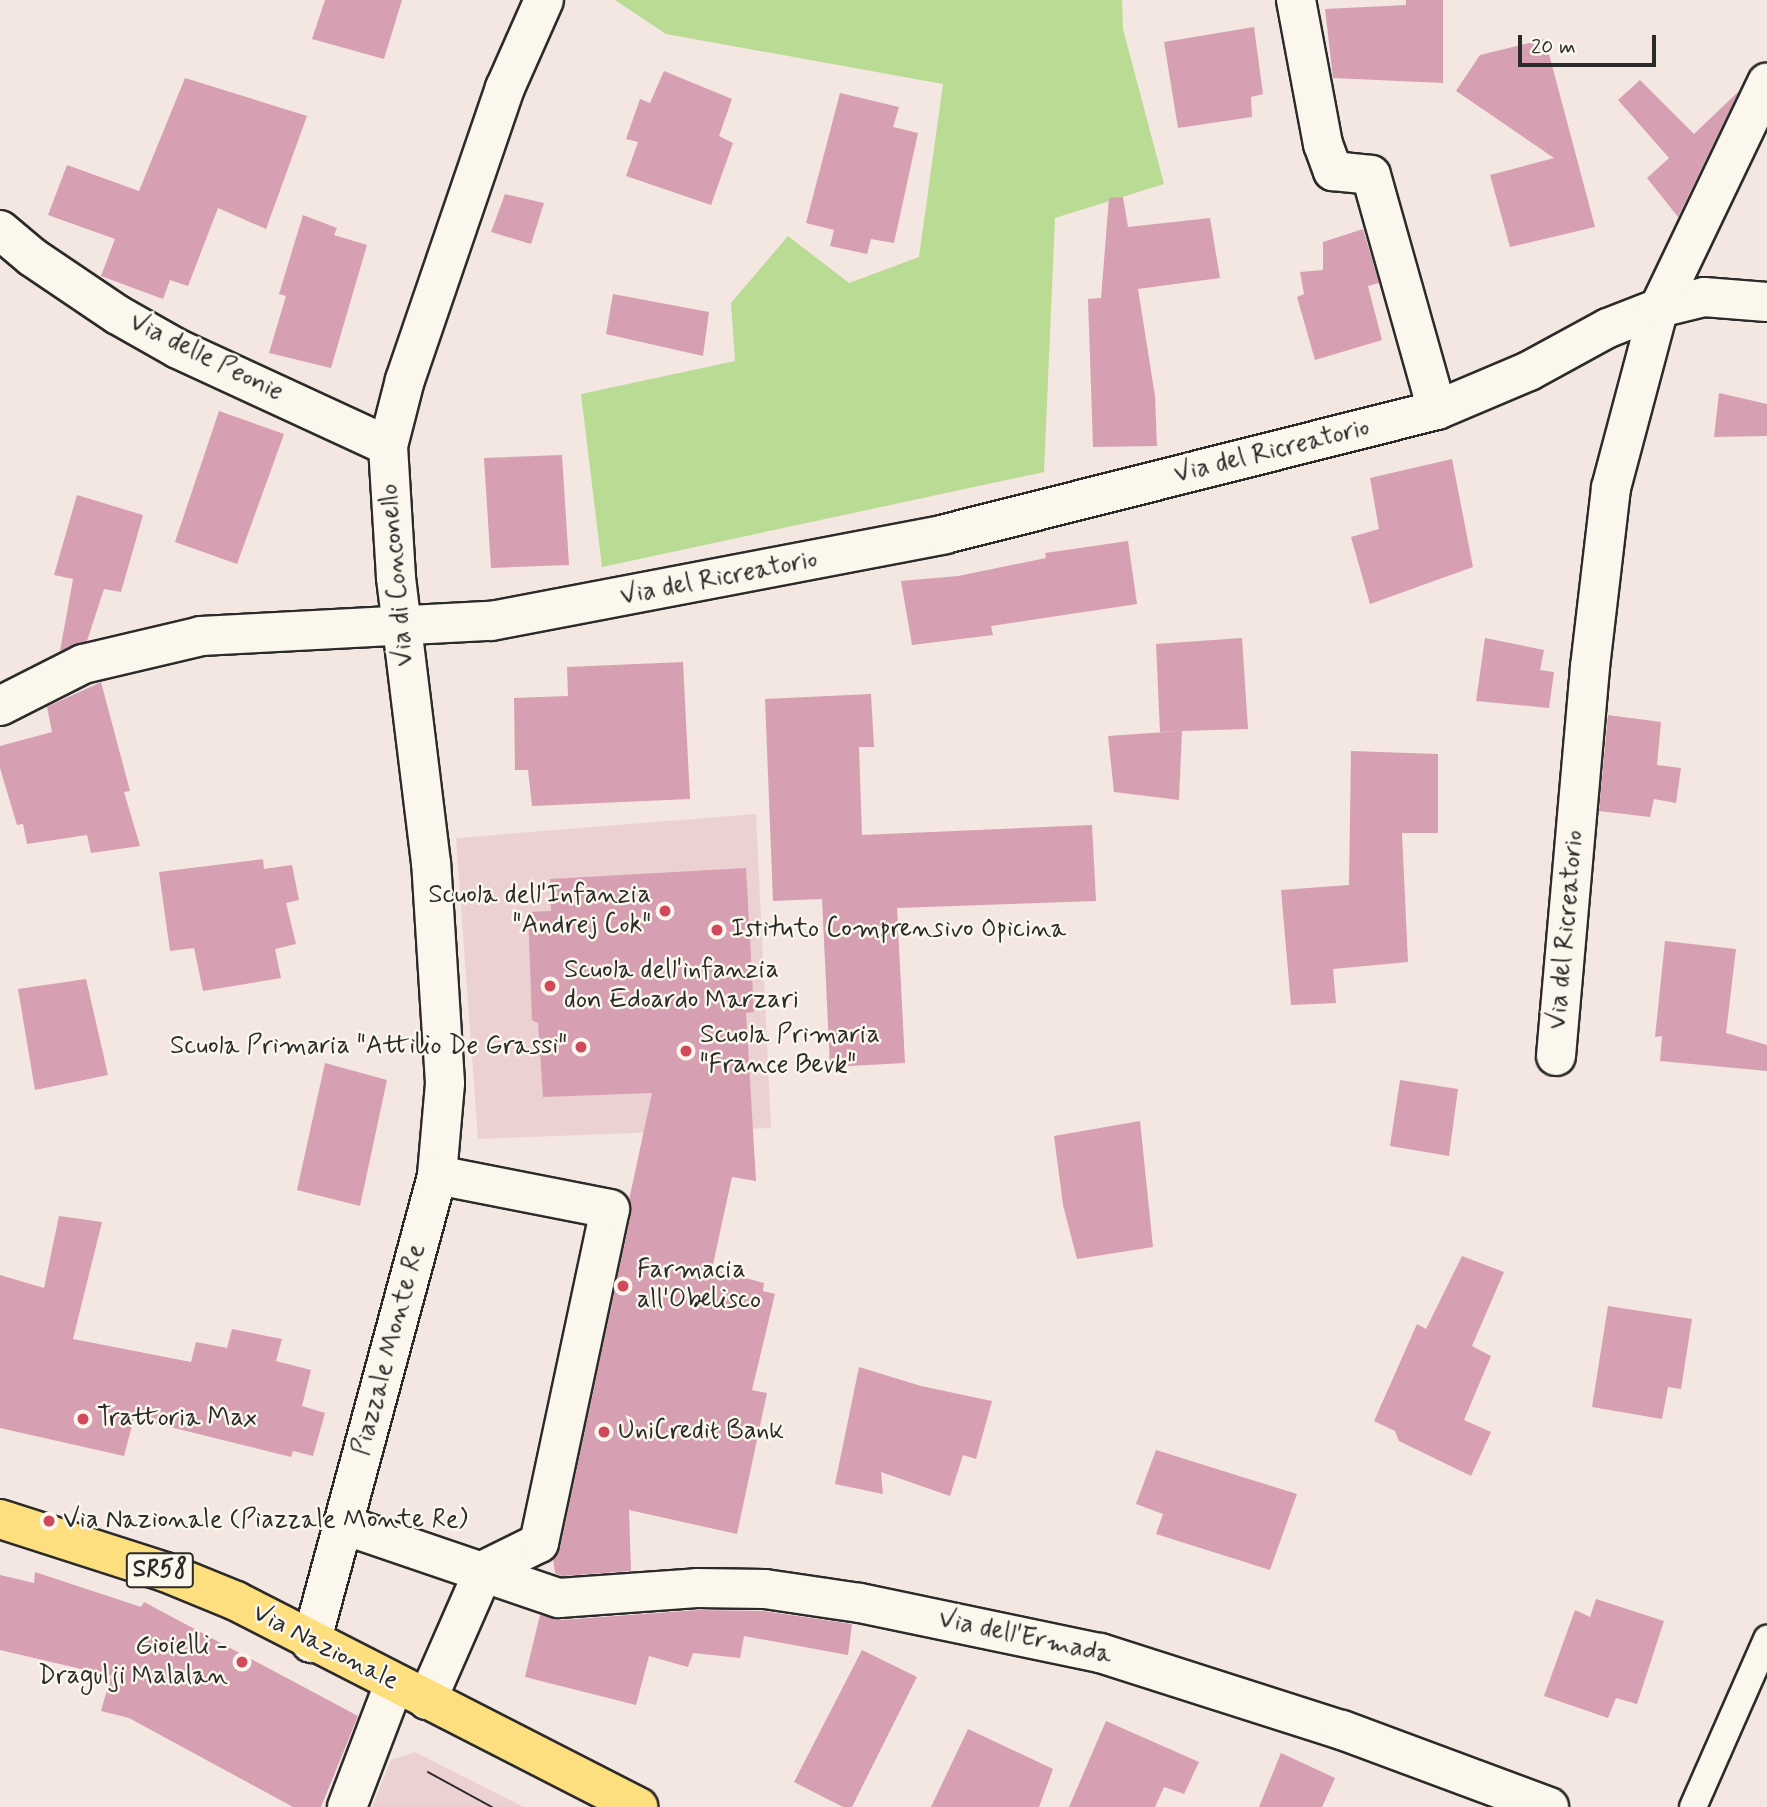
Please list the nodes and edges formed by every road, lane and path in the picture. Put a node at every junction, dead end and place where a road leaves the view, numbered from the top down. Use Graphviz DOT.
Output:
graph roads {
  1 [pos="544,0"];
  2 [pos="1296,0"];
  3 [pos="1767,83"];
  4 [pos="0,230"];
  5 [pos="1767,302"];
  6 [pos="1658,308"];
  7 [pos="1437,410"];
  8 [pos="388,446"];
  9 [pos="401,626"];
  10 [pos="0,706"];
  11 [pos="1556,1056"];
  12 [pos="437,1175"];
  13 [pos="0,1518"];
  14 [pos="344,1525"];
  15 [pos="484,1570"];
  16 [pos="1767,1639"];
  17 [pos="312,1643"];
  18 [pos="411,1692"];
  19 [pos="348,1807"];
  20 [pos="638,1807"];
  21 [pos="1549,1807"];
  22 [pos="1693,1807"];
  1 -- 8 [label="street, Via di Conconello"];
  2 -- 7 [label="street"];
  3 -- 6 [label="street, Via del Ricreatorio"];
  4 -- 8 [label="street, Via delle Peonie"];
  5 -- 6 [label="street, Via del Ricreatorio"];
  6 -- 7 [label="street, Via del Ricreatorio"];
  6 -- 11 [label="street, Via del Ricreatorio"];
  7 -- 9 [label="street, Via del Ricreatorio"];
  8 -- 9 [label="street, Via di Conconello"];
  9 -- 10 [label="street, Via del Ricreatorio"];
  9 -- 12 [label="street, Via di Conconello"];
  12 -- 14 [label="street, Piazzale Monte Re"];
  12 -- 15 [label="street"];
  13 -- 17 [label="main road, Via Nazionale / SR58"];
  14 -- 15 [label="street, Via dell'Ermada"];
  14 -- 17 [label="street, Piazzale Monte Re"];
  15 -- 18 [label="street"];
  15 -- 21 [label="street, Via dell'Ermada"];
  16 -- 22 [label="lane"];
  17 -- 18 [label="main road, Via Nazionale / SR58"];
  18 -- 19 [label="street"];
  18 -- 20 [label="main road, Via Nazionale / SR58"];
}
